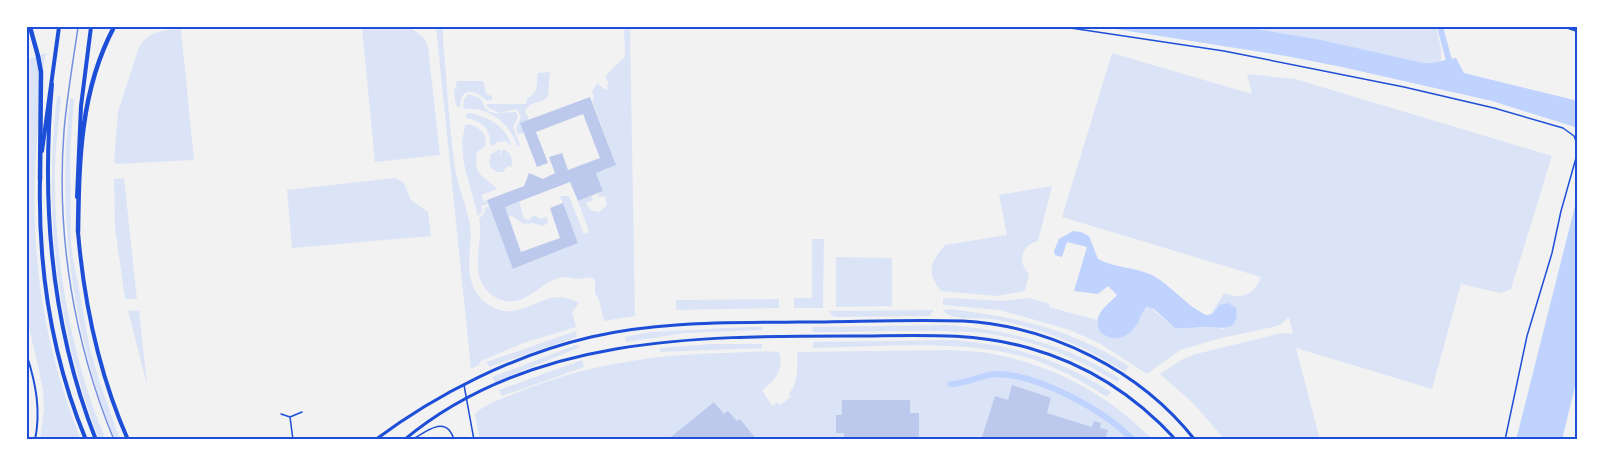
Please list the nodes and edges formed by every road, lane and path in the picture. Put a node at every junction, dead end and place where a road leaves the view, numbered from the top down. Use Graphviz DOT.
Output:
graph roads {
  1 [pos="30,27"];
  2 [pos="59,27"];
  3 [pos="91,27"];
  4 [pos="114,27"];
  5 [pos="1064,27"];
  6 [pos="1569,27"];
  7 [pos="1578,30"];
  8 [pos="57,39"];
  9 [pos="1578,146"];
  10 [pos="1578,151"];
  11 [pos="40,180"];
  12 [pos="78,180"];
  13 [pos="78,232"];
  14 [pos="27,356"];
  15 [pos="464,385"];
  16 [pos="466,400"];
  17 [pos="302,412"];
  18 [pos="281,414"];
  19 [pos="290,417"];
  20 [pos="1175,439"];
  21 [pos="35,440"];
  22 [pos="86,440"];
  23 [pos="96,440"];
  24 [pos="128,440"];
  25 [pos="293,440"];
  26 [pos="375,440"];
  27 [pos="404,440"];
  28 [pos="412,440"];
  29 [pos="454,440"];
  30 [pos="474,440"];
  31 [pos="1195,440"];
  32 [pos="1505,440"];
  1 -- 11 [label="highway"];
  2 -- 8 [label="highway"];
  3 -- 12 [label="highway"];
  4 -- 12 [label="highway"];
  5 -- 9 [label="path"];
  6 -- 7 [label="highway"];
  8 -- 11 [label="highway"];
  8 -- 23 [label="highway"];
  10 -- 32 [label="path"];
  11 -- 22 [label="highway"];
  12 -- 13 [label="highway"];
  13 -- 24 [label="highway"];
  14 -- 21 [label="street"];
  15 -- 16 [label="street"];
  15 -- 26 [label="street"];
  15 -- 31 [label="street"];
  16 -- 20 [label="street"];
  16 -- 27 [label="street"];
  16 -- 30 [label="street"];
  17 -- 19 [label="street"];
  18 -- 19 [label="street"];
  19 -- 25 [label="street"];
  28 -- 29 [label="street"];
}
